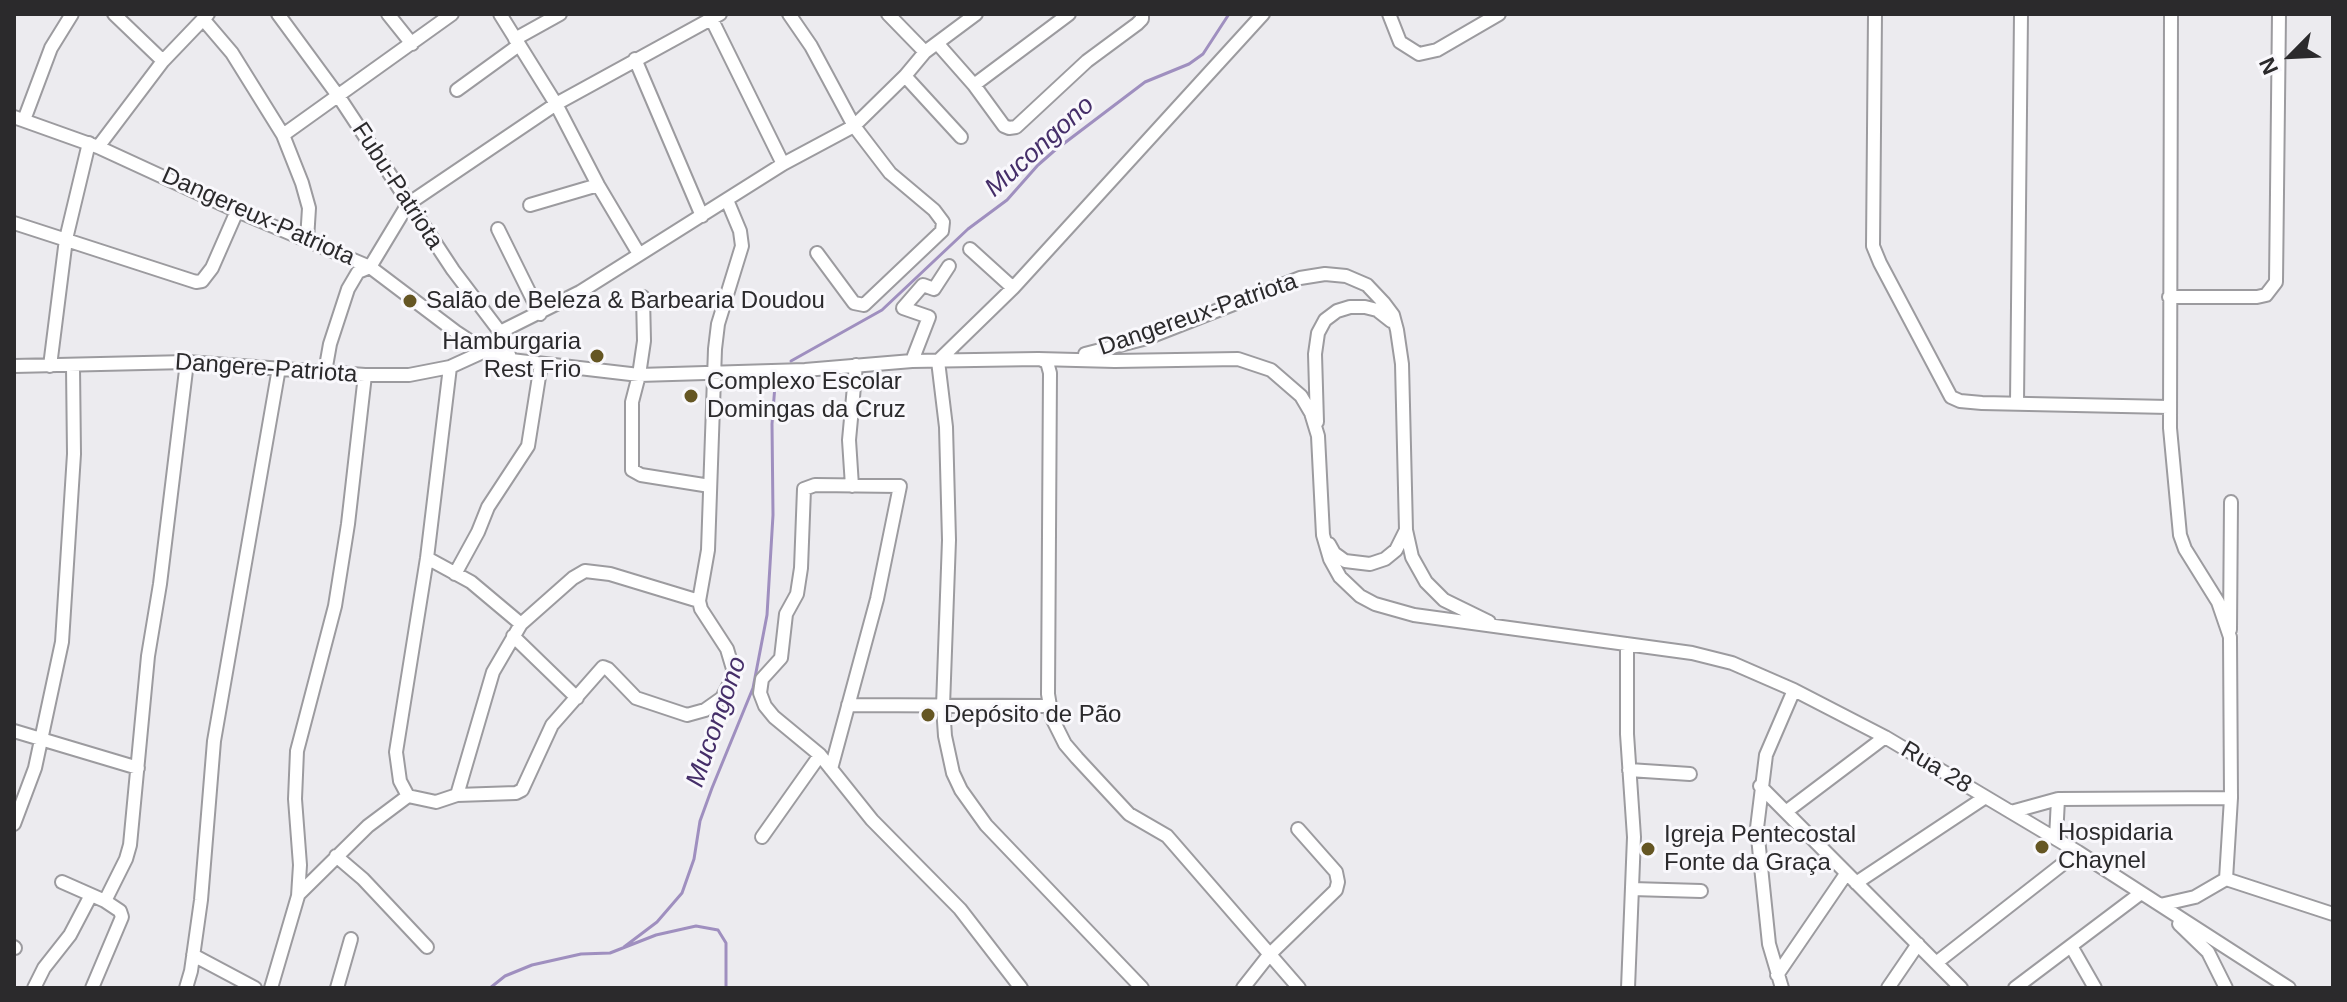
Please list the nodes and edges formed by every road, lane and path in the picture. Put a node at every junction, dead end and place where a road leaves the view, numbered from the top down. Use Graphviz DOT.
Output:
graph roads {
  1 [pos="72,14"];
  2 [pos="114,14"];
  3 [pos="278,14"];
  4 [pos="388,14"];
  5 [pos="452,14"];
  6 [pos="500,14"];
  7 [pos="560,14"];
  8 [pos="789,14"];
  9 [pos="888,14"];
  10 [pos="976,14"];
  11 [pos="1069,14"];
  12 [pos="1142,14"];
  13 [pos="1263,14"];
  14 [pos="1389,14"];
  15 [pos="1499,14"];
  16 [pos="1875,14"];
  17 [pos="2021,14"];
  18 [pos="2171,14"];
  19 [pos="2279,14"];
  20 [pos="713,16"];
  21 [pos="205,17"];
  22 [pos="517,42"];
  23 [pos="937,43"];
  24 [pos="412,44"];
  25 [pos="925,52"];
  26 [pos="635,59"];
  27 [pos="163,61"];
  28 [pos="905,76"];
  29 [pos="974,85"];
  30 [pos="457,90"];
  31 [pos="339,97"];
  32 [pos="556,104"];
  33 [pos="19,118"];
  34 [pos="854,126"];
  35 [pos="283,135"];
  36 [pos="961,137"];
  37 [pos="94,145"];
  38 [pos="783,164"];
  39 [pos="598,185"];
  40 [pos="727,200"];
  41 [pos="408,204"];
  42 [pos="530,205"];
  43 [pos="237,211"];
  44 [pos="702,216"];
  45 [pos="14,223"];
  46 [pos="498,229"];
  47 [pos="66,239"];
  48 [pos="307,240"];
  49 [pos="970,249"];
  50 [pos="817,253"];
  51 [pos="639,254"];
  52 [pos="949,266"];
  53 [pos="370,267"];
  54 [pos="1013,288"];
  55 [pos="643,297"];
  56 [pos="2169,297"];
  57 [pos="540,314"];
  58 [pos="1397,330"];
  59 [pos="500,332"];
  60 [pos="485,351"];
  61 [pos="511,360"];
  62 [pos="1042,360"];
  63 [pos="912,361"];
  64 [pos="938,361"];
  65 [pos="187,362"];
  66 [pos="541,364"];
  67 [pos="856,365"];
  68 [pos="14,366"];
  69 [pos="50,366"];
  70 [pos="73,367"];
  71 [pos="450,367"];
  72 [pos="279,368"];
  73 [pos="325,372"];
  74 [pos="716,372"];
  75 [pos="365,375"];
  76 [pos="639,375"];
  77 [pos="2017,403"];
  78 [pos="2169,407"];
  79 [pos="1318,436"];
  80 [pos="710,486"];
  81 [pos="852,486"];
  82 [pos="2231,502"];
  83 [pos="1406,530"];
  84 [pos="1323,535"];
  85 [pos="427,558"];
  86 [pos="455,574"];
  87 [pos="2231,583"];
  88 [pos="2211,591"];
  89 [pos="699,601"];
  90 [pos="521,624"];
  91 [pos="1518,631"];
  92 [pos="513,636"];
  93 [pos="2230,637"];
  94 [pos="1627,644"];
  95 [pos="1794,690"];
  96 [pos="577,698"];
  97 [pos="848,705"];
  98 [pos="943,706"];
  99 [pos="1049,706"];
  100 [pos="14,731"];
  101 [pos="1885,737"];
  102 [pos="42,739"];
  103 [pos="820,755"];
  104 [pos="138,768"];
  105 [pos="831,769"];
  106 [pos="1629,770"];
  107 [pos="1690,774"];
  108 [pos="1760,786"];
  109 [pos="457,795"];
  110 [pos="408,796"];
  111 [pos="1984,798"];
  112 [pos="2231,798"];
  113 [pos="2058,799"];
  114 [pos="1787,811"];
  115 [pos="2011,812"];
  116 [pos="14,824"];
  117 [pos="1298,829"];
  118 [pos="762,837"];
  119 [pos="2056,838"];
  120 [pos="2078,852"];
  121 [pos="336,856"];
  122 [pos="1846,874"];
  123 [pos="2226,879"];
  124 [pos="62,882"];
  125 [pos="1856,883"];
  126 [pos="1632,889"];
  127 [pos="1701,891"];
  128 [pos="2141,893"];
  129 [pos="91,895"];
  130 [pos="298,896"];
  131 [pos="105,901"];
  132 [pos="2160,905"];
  133 [pos="2333,914"];
  134 [pos="351,939"];
  135 [pos="1918,944"];
  136 [pos="2071,946"];
  137 [pos="427,947"];
  138 [pos="193,955"];
  139 [pos="1269,955"];
  140 [pos="1936,963"];
  141 [pos="1780,982"];
  142 [pos="34,988"];
  143 [pos="92,988"];
  144 [pos="186,988"];
  145 [pos="255,988"];
  146 [pos="271,988"];
  147 [pos="337,988"];
  148 [pos="1021,988"];
  149 [pos="1142,988"];
  150 [pos="1243,988"];
  151 [pos="1299,988"];
  152 [pos="1628,988"];
  153 [pos="1888,988"];
  154 [pos="1961,988"];
  155 [pos="2015,988"];
  156 [pos="2095,988"];
  157 [pos="2226,988"];
  158 [pos="2289,988"];
  1 -- 33 [label="street"];
  2 -- 27 [label="street"];
  3 -- 31 [label="street, Fubu-Patriota"];
  4 -- 24 [label="street"];
  5 -- 24 [label="street"];
  6 -- 22 [label="street"];
  7 -- 22 [label="street"];
  8 -- 34 [label="street"];
  9 -- 25 [label="street"];
  10 -- 23 [label="street"];
  11 -- 29 [label="street"];
  12 -- 29 [label="street"];
  13 -- 54 [label="street"];
  14 -- 15 [label="street"];
  16 -- 77 [label="street"];
  17 -- 77 [label="street"];
  18 -- 56 [label="street"];
  19 -- 56 [label="street"];
  20 -- 26 [label="street"];
  20 -- 38 [label="street"];
  21 -- 27 [label="street"];
  21 -- 35 [label="street"];
  22 -- 30 [label="street"];
  22 -- 32 [label="street"];
  23 -- 25 [label="street"];
  23 -- 29 [label="street"];
  24 -- 31 [label="street"];
  25 -- 28 [label="street"];
  26 -- 32 [label="street"];
  26 -- 44 [label="street"];
  27 -- 37 [label="street"];
  28 -- 34 [label="street"];
  28 -- 36 [label="street"];
  31 -- 35 [label="street"];
  31 -- 41 [label="street, Fubu-Patriota"];
  32 -- 39 [label="street"];
  32 -- 41 [label="street"];
  33 -- 37 [label="street, Dangereux-Patriota"];
  34 -- 38 [label="street"];
  34 -- 50 [label="street"];
  35 -- 48 [label="street"];
  37 -- 43 [label="street, Dangereux-Patriota"];
  37 -- 47 [label="street"];
  38 -- 40 [label="street"];
  39 -- 42 [label="street"];
  39 -- 51 [label="street"];
  40 -- 44 [label="street"];
  40 -- 74 [label="street"];
  41 -- 53 [label="street"];
  41 -- 59 [label="street, Fubu-Patriota"];
  43 -- 47 [label="street"];
  43 -- 48 [label="street, Dangereux-Patriota"];
  44 -- 51 [label="street"];
  45 -- 47 [label="street"];
  46 -- 57 [label="street"];
  47 -- 69 [label="street"];
  48 -- 53 [label="street, Dangereux-Patriota"];
  49 -- 54 [label="street"];
  51 -- 57 [label="street"];
  52 -- 63 [label="street"];
  53 -- 60 [label="street, Dangereux-Patriota"];
  53 -- 73 [label="street"];
  54 -- 64 [label="street"];
  55 -- 76 [label="street"];
  56 -- 78 [label="street"];
  57 -- 59 [label="street"];
  58 -- 62 [label="street, Dangereux-Patriota"];
  58 -- 79 [label="street"];
  58 -- 83 [label="street, Dangereux-Patriota"];
  59 -- 61 [label="street, Fubu-Patriota"];
  60 -- 61 [label="street"];
  60 -- 71 [label="street, Dangere-Patriota"];
  61 -- 66 [label="street"];
  62 -- 64 [label="street"];
  62 -- 79 [label="street"];
  62 -- 99 [label="street"];
  63 -- 64 [label="street"];
  63 -- 67 [label="street"];
  64 -- 98 [label="street"];
  65 -- 70 [label="street, Dangere-Patriota"];
  65 -- 72 [label="street, Dangere-Patriota"];
  65 -- 104 [label="street"];
  66 -- 76 [label="street"];
  66 -- 86 [label="street"];
  67 -- 74 [label="street"];
  67 -- 81 [label="street"];
  68 -- 69 [label="street, Dangere-Patriota"];
  69 -- 70 [label="street, Dangere-Patriota"];
  70 -- 102 [label="street"];
  71 -- 75 [label="street, Dangere-Patriota"];
  71 -- 85 [label="street"];
  72 -- 73 [label="street, Dangere-Patriota"];
  72 -- 138 [label="street"];
  73 -- 75 [label="street, Dangere-Patriota"];
  74 -- 76 [label="street"];
  74 -- 80 [label="street"];
  75 -- 130 [label="street"];
  76 -- 80 [label="street"];
  77 -- 78 [label="street"];
  78 -- 88 [label="street"];
  79 -- 84 [label="street"];
  80 -- 89 [label="street"];
  81 -- 97 [label="street"];
  81 -- 103 [label="street"];
  82 -- 87 [label="street"];
  83 -- 84 [label="street"];
  83 -- 91 [label="street, Dangereux-Patriota"];
  84 -- 91 [label="street"];
  85 -- 86 [label="street"];
  85 -- 110 [label="street"];
  86 -- 90 [label="street"];
  87 -- 88 [label="street"];
  87 -- 93 [label="street"];
  88 -- 93 [label="street"];
  89 -- 90 [label="street"];
  89 -- 96 [label="street"];
  90 -- 92 [label="street"];
  91 -- 94 [label="street, Rua 28"];
  92 -- 96 [label="street"];
  92 -- 109 [label="street"];
  93 -- 112 [label="street"];
  94 -- 95 [label="street, Rua 28"];
  94 -- 106 [label="street"];
  95 -- 101 [label="street, Rua 28"];
  95 -- 108 [label="street"];
  96 -- 109 [label="street"];
  97 -- 98 [label="street"];
  97 -- 105 [label="street"];
  98 -- 99 [label="street"];
  98 -- 149 [label="street"];
  99 -- 139 [label="street"];
  100 -- 102 [label="street"];
  101 -- 111 [label="street, Rua 28"];
  101 -- 114 [label="street"];
  102 -- 104 [label="street"];
  102 -- 116 [label="street"];
  103 -- 105 [label="street"];
  103 -- 118 [label="street"];
  104 -- 131 [label="street"];
  105 -- 148 [label="street"];
  106 -- 107 [label="street"];
  106 -- 126 [label="street"];
  108 -- 114 [label="street"];
  108 -- 141 [label="street"];
  109 -- 110 [label="street"];
  110 -- 121 [label="street"];
  111 -- 115 [label="street, Rua 28"];
  111 -- 125 [label="street"];
  112 -- 113 [label="street"];
  112 -- 123 [label="street"];
  113 -- 115 [label="street"];
  113 -- 119 [label="street"];
  114 -- 122 [label="street"];
  115 -- 119 [label="street, Rua 28"];
  117 -- 139 [label="street"];
  119 -- 120 [label="street, Rua 28"];
  120 -- 128 [label="street, Rua 28"];
  120 -- 140 [label="street"];
  121 -- 130 [label="street"];
  121 -- 137 [label="street"];
  122 -- 125 [label="street"];
  122 -- 141 [label="street"];
  123 -- 132 [label="street"];
  123 -- 133 [label="street"];
  124 -- 129 [label="street"];
  125 -- 135 [label="street"];
  126 -- 127 [label="street"];
  126 -- 152 [label="street"];
  128 -- 132 [label="street, Rua 28"];
  128 -- 136 [label="street"];
  129 -- 131 [label="street"];
  129 -- 142 [label="street"];
  130 -- 146 [label="street"];
  131 -- 143 [label="street"];
  132 -- 157 [label="street"];
  132 -- 158 [label="street"];
  134 -- 147 [label="street"];
  135 -- 140 [label="street"];
  135 -- 153 [label="street"];
  136 -- 155 [label="street"];
  136 -- 156 [label="street"];
  138 -- 144 [label="street"];
  138 -- 145 [label="street"];
  139 -- 150 [label="street"];
  139 -- 151 [label="street"];
  140 -- 154 [label="street"];
}
